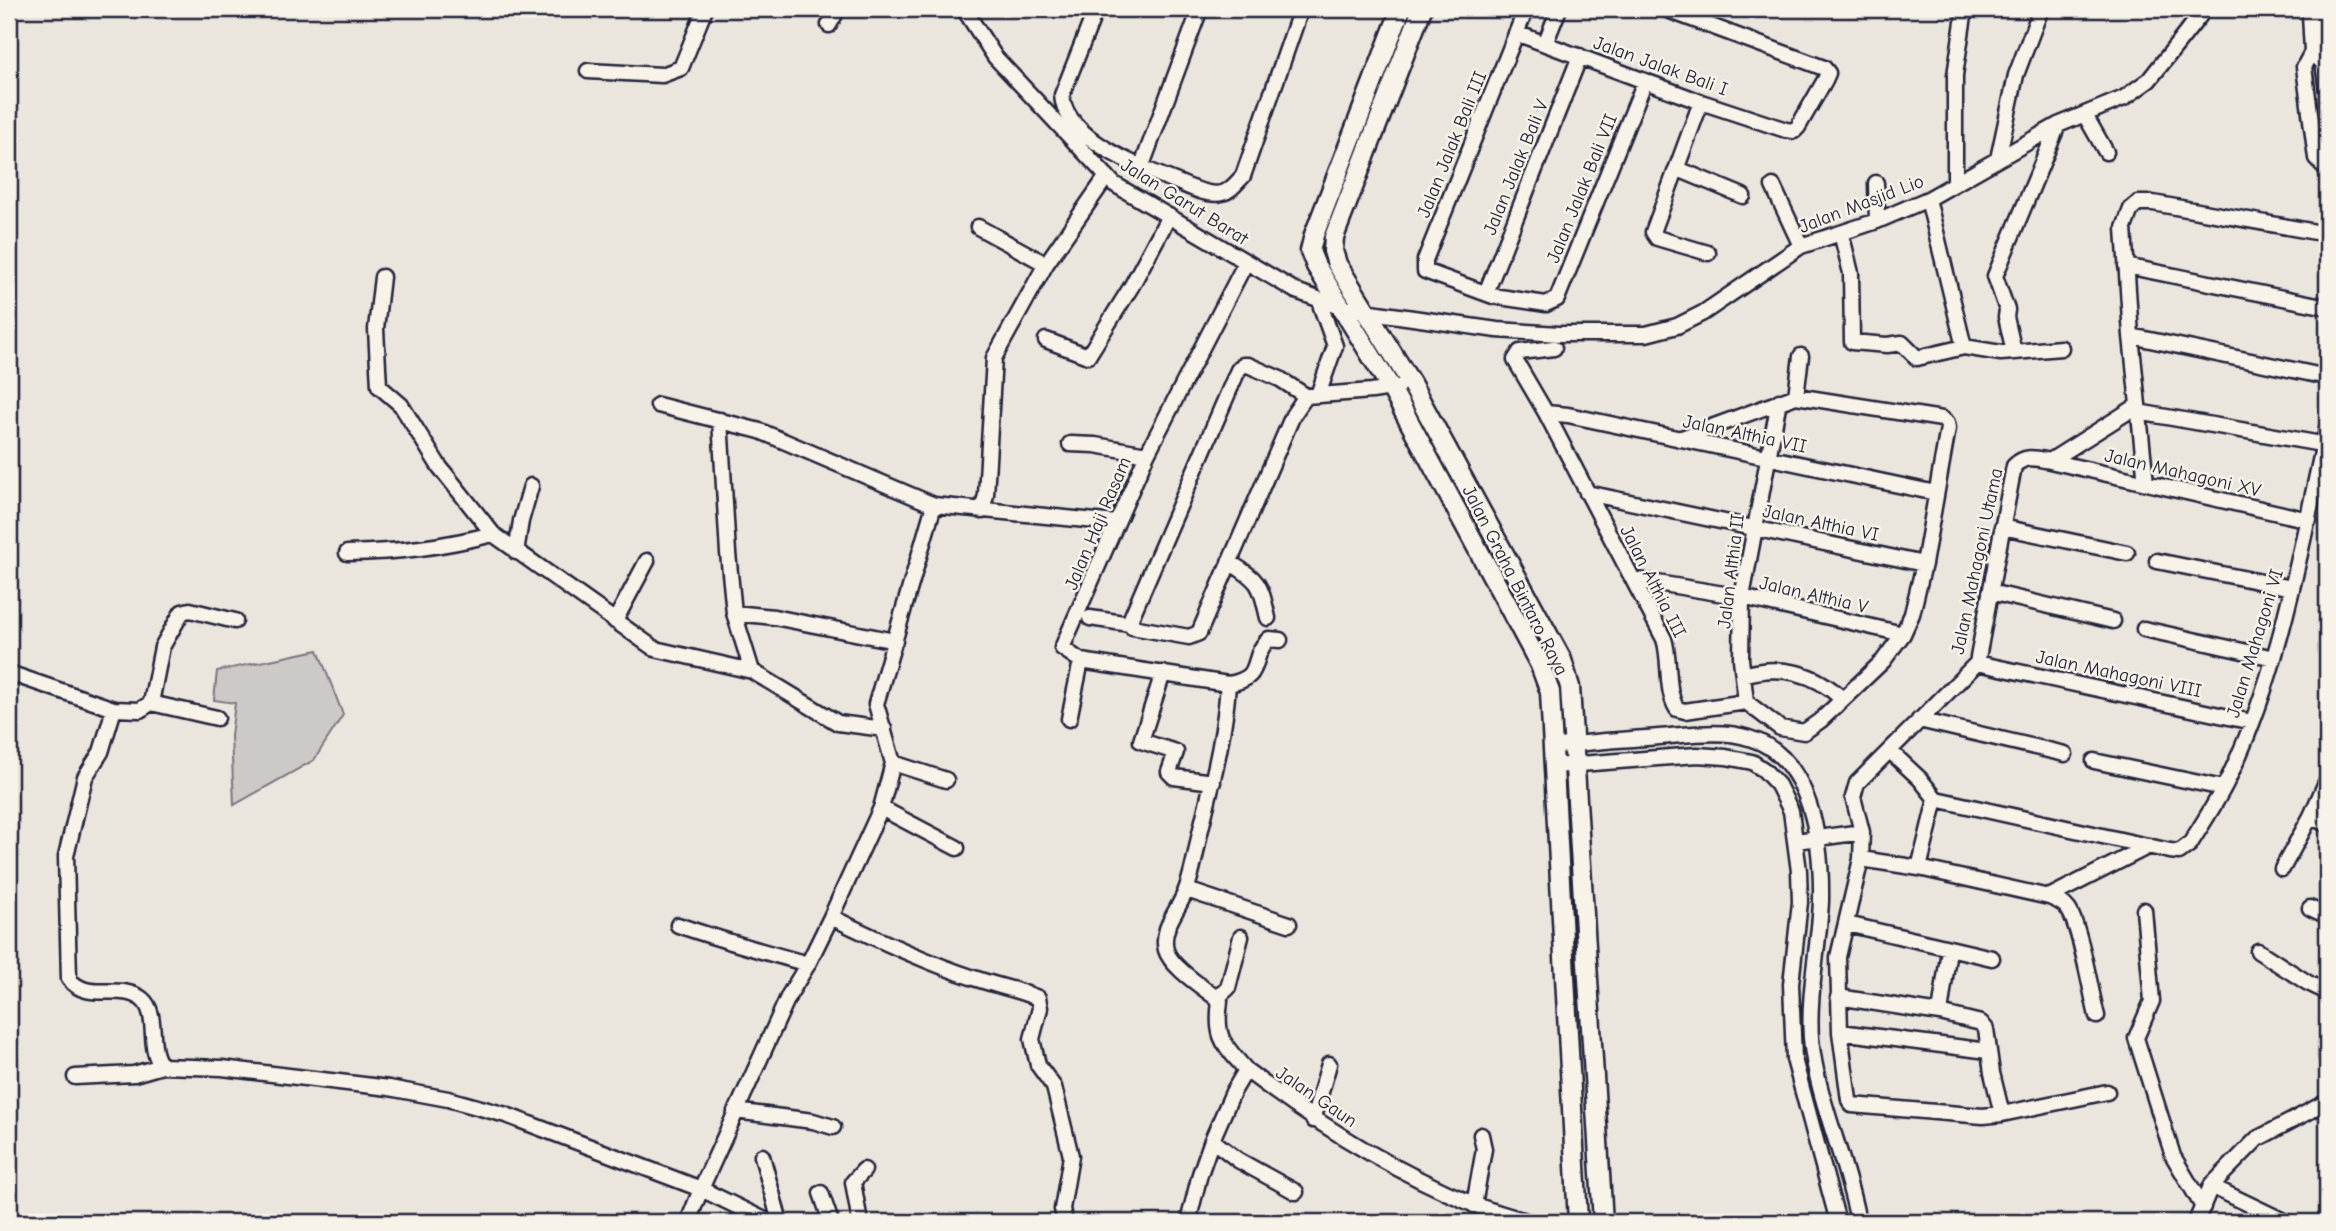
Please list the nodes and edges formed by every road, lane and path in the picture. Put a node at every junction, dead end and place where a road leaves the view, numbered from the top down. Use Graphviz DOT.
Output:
graph roads {
  1 [pos="705,9"];
  2 [pos="838,9"];
  3 [pos="964,9"];
  4 [pos="1096,9"];
  5 [pos="1200,9"];
  6 [pos="1301,9"];
  7 [pos="1401,9"];
  8 [pos="1422,9"];
  9 [pos="1526,9"];
  10 [pos="1559,9"];
  11 [pos="1665,9"];
  12 [pos="1965,9"];
  13 [pos="2041,9"];
  14 [pos="2205,9"];
  15 [pos="2310,14"];
  16 [pos="829,25"];
  17 [pos="1516,33"];
  18 [pos="1545,44"];
  19 [pos="2312,52"];
  20 [pos="1580,56"];
  21 [pos="589,71"];
  22 [pos="1645,81"];
  23 [pos="1373,82"];
  24 [pos="1391,89"];
  25 [pos="2327,90"];
  26 [pos="1701,102"];
  27 [pos="2085,115"];
  28 [pos="2058,125"];
  29 [pos="2106,152"];
  30 [pos="1998,159"];
  31 [pos="1141,167"];
  32 [pos="1678,169"];
  33 [pos="2327,170"];
  34 [pos="1107,176"];
  35 [pos="1876,183"];
  36 [pos="1955,183"];
  37 [pos="1773,186"];
  38 [pos="1743,196"];
  39 [pos="1928,199"];
  40 [pos="1169,216"];
  41 [pos="1877,221"];
  42 [pos="978,227"];
  43 [pos="1841,233"];
  44 [pos="2327,234"];
  45 [pos="1801,246"];
  46 [pos="1708,253"];
  47 [pos="1246,262"];
  48 [pos="1046,264"];
  49 [pos="2126,266"];
  50 [pos="382,277"];
  51 [pos="1486,293"];
  52 [pos="1321,307"];
  53 [pos="2327,307"];
  54 [pos="1343,308"];
  55 [pos="1366,311"];
  56 [pos="2131,336"];
  57 [pos="1046,340"];
  58 [pos="1964,346"];
  59 [pos="1553,348"];
  60 [pos="2061,348"];
  61 [pos="2014,352"];
  62 [pos="1801,356"];
  63 [pos="2327,377"];
  64 [pos="1411,383"];
  65 [pos="1391,388"];
  66 [pos="1312,396"];
  67 [pos="1796,396"];
  68 [pos="1779,401"];
  69 [pos="658,405"];
  70 [pos="2137,409"];
  71 [pos="1546,413"];
  72 [pos="720,419"];
  73 [pos="2327,429"];
  74 [pos="1679,439"];
  75 [pos="1070,444"];
  76 [pos="2325,445"];
  77 [pos="1147,454"];
  78 [pos="1768,458"];
  79 [pos="2050,461"];
  80 [pos="2324,463"];
  81 [pos="2146,483"];
  82 [pos="531,486"];
  83 [pos="1587,493"];
  84 [pos="1936,493"];
  85 [pos="934,505"];
  86 [pos="982,511"];
  87 [pos="2309,520"];
  88 [pos="1116,523"];
  89 [pos="2002,527"];
  90 [pos="1754,528"];
  91 [pos="493,534"];
  92 [pos="516,552"];
  93 [pos="347,553"];
  94 [pos="2127,553"];
  95 [pos="647,561"];
  96 [pos="2157,561"];
  97 [pos="1229,562"];
  98 [pos="1924,564"];
  99 [pos="1633,579"];
  100 [pos="1659,583"];
  101 [pos="2292,588"];
  102 [pos="1990,592"];
  103 [pos="1742,597"];
  104 [pos="1647,606"];
  105 [pos="734,614"];
  106 [pos="1090,618"];
  107 [pos="1268,618"];
  108 [pos="235,621"];
  109 [pos="615,621"];
  110 [pos="2113,621"];
  111 [pos="1130,624"];
  112 [pos="2144,629"];
  113 [pos="1903,634"];
  114 [pos="1280,640"];
  115 [pos="895,641"];
  116 [pos="2274,658"];
  117 [pos="1081,661"];
  118 [pos="1977,663"];
  119 [pos="752,671"];
  120 [pos="9,673"];
  121 [pos="1163,673"];
  122 [pos="1742,676"];
  123 [pos="1228,684"];
  124 [pos="1842,699"];
  125 [pos="1746,702"];
  126 [pos="151,703"];
  127 [pos="114,709"];
  128 [pos="217,718"];
  129 [pos="1069,719"];
  130 [pos="1920,720"];
  131 [pos="2252,722"];
  132 [pos="884,729"];
  133 [pos="1784,729"];
  134 [pos="1574,743"];
  135 [pos="1767,746"];
  136 [pos="1554,747"];
  137 [pos="1889,751"];
  138 [pos="2065,754"];
  139 [pos="2094,761"];
  140 [pos="893,763"];
  141 [pos="1575,763"];
  142 [pos="1755,764"];
  143 [pos="1554,766"];
  144 [pos="946,780"];
  145 [pos="2327,780"];
  146 [pos="1213,782"];
  147 [pos="2223,788"];
  148 [pos="1936,799"];
  149 [pos="881,808"];
  150 [pos="2311,816"];
  151 [pos="2327,825"];
  152 [pos="1862,832"];
  153 [pos="1817,838"];
  154 [pos="1796,841"];
  155 [pos="2149,846"];
  156 [pos="957,848"];
  157 [pos="1861,859"];
  158 [pos="1919,868"];
  159 [pos="2282,869"];
  160 [pos="1187,890"];
  161 [pos="2049,897"];
  162 [pos="2310,908"];
  163 [pos="2144,910"];
  164 [pos="2327,916"];
  165 [pos="831,917"];
  166 [pos="1289,924"];
  167 [pos="1847,924"];
  168 [pos="678,925"];
  169 [pos="1241,937"];
  170 [pos="1949,949"];
  171 [pos="2258,951"];
  172 [pos="1992,958"];
  173 [pos="808,964"];
  174 [pos="2327,992"];
  175 [pos="1217,998"];
  176 [pos="1838,998"];
  177 [pos="1940,1013"];
  178 [pos="2097,1016"];
  179 [pos="1840,1032"];
  180 [pos="2327,1044"];
  181 [pos="1988,1051"];
  182 [pos="2327,1058"];
  183 [pos="1329,1064"];
  184 [pos="162,1066"];
  185 [pos="1246,1070"];
  186 [pos="75,1077"];
  187 [pos="2107,1092"];
  188 [pos="2327,1102"];
  189 [pos="735,1111"];
  190 [pos="2002,1114"];
  191 [pos="1313,1120"];
  192 [pos="833,1127"];
  193 [pos="1481,1135"];
  194 [pos="1212,1140"];
  195 [pos="762,1156"];
  196 [pos="864,1170"];
  197 [pos="2211,1186"];
  198 [pos="701,1189"];
  199 [pos="1296,1192"];
  200 [pos="821,1193"];
  201 [pos="1474,1205"];
  202 [pos="2203,1208"];
  203 [pos="688,1222"];
  204 [pos="769,1222"];
  205 [pos="780,1222"];
  206 [pos="831,1222"];
  207 [pos="860,1222"];
  208 [pos="1065,1222"];
  209 [pos="1188,1222"];
  210 [pos="1529,1222"];
  211 [pos="1578,1222"];
  212 [pos="1603,1222"];
  213 [pos="1838,1222"];
  214 [pos="1858,1222"];
  215 [pos="2196,1222"];
  216 [pos="2286,1222"];
  1 -- 21 [label="street"];
  2 -- 16 [label="street"];
  3 -- 34 [label="street, Jalan Garut Barat"];
  4 -- 31 [label="street"];
  5 -- 31 [label="street"];
  6 -- 31 [label="street"];
  7 -- 23 [label="main road, Jalan Graha Bintaro Raya"];
  8 -- 24 [label="main road, Jalan Graha Bintaro Raya"];
  9 -- 17 [label="street, Jalan Jalak Bali III"];
  10 -- 18 [label="street"];
  11 -- 26 [label="street, Jalan Jalak Bali I"];
  12 -- 36 [label="street"];
  13 -- 30 [label="street"];
  14 -- 27 [label="street, Jalan Masjid Lio"];
  15 -- 19 [label="street"];
  17 -- 18 [label="street, Jalan Jalak Bali I"];
  17 -- 51 [label="street, Jalan Jalak Bali III"];
  18 -- 20 [label="street, Jalan Jalak Bali I"];
  19 -- 25 [label="street"];
  19 -- 33 [label="street"];
  20 -- 22 [label="street, Jalan Jalak Bali I"];
  20 -- 51 [label="street, Jalan Jalak Bali V"];
  22 -- 26 [label="street, Jalan Jalak Bali I"];
  22 -- 51 [label="street, Jalan Jalak Bali VII"];
  23 -- 24 [label="main road"];
  23 -- 54 [label="main road, Jalan Graha Bintaro Raya"];
  24 -- 55 [label="main road, Jalan Graha Bintaro Raya"];
  26 -- 32 [label="street"];
  27 -- 28 [label="street, Jalan Masjid Lio"];
  27 -- 29 [label="street"];
  28 -- 30 [label="street, Jalan Masjid Lio"];
  28 -- 61 [label="street"];
  30 -- 36 [label="street, Jalan Masjid Lio"];
  32 -- 38 [label="street"];
  32 -- 46 [label="street"];
  34 -- 40 [label="street, Jalan Garut Barat"];
  34 -- 48 [label="street"];
  35 -- 41 [label="street"];
  36 -- 39 [label="street, Jalan Masjid Lio"];
  37 -- 45 [label="street"];
  39 -- 41 [label="street, Jalan Masjid Lio"];
  39 -- 58 [label="street"];
  40 -- 47 [label="street, Jalan Garut Barat"];
  40 -- 57 [label="street"];
  41 -- 43 [label="street, Jalan Masjid Lio"];
  42 -- 48 [label="street"];
  43 -- 45 [label="street, Jalan Masjid Lio"];
  43 -- 58 [label="street"];
  44 -- 49 [label="street"];
  45 -- 55 [label="street, Jalan Masjid Lio"];
  47 -- 54 [label="street, Jalan Garut Barat"];
  47 -- 77 [label="street, Jalan Haji Rasam"];
  48 -- 86 [label="street"];
  49 -- 53 [label="street"];
  49 -- 56 [label="street"];
  50 -- 91 [label="street"];
  52 -- 66 [label="street"];
  54 -- 55 [label="street, Jalan Garut Barat"];
  54 -- 65 [label="main road, Jalan Graha Bintaro Raya"];
  55 -- 64 [label="main road, Jalan Graha Bintaro Raya"];
  56 -- 63 [label="street"];
  56 -- 70 [label="street"];
  58 -- 61 [label="street"];
  59 -- 71 [label="street, Jalan Althia III"];
  60 -- 61 [label="street"];
  62 -- 67 [label="street"];
  64 -- 65 [label="street"];
  64 -- 134 [label="main road, Jalan Graha Bintaro Raya"];
  65 -- 66 [label="street"];
  65 -- 136 [label="main road, Jalan Graha Bintaro Raya"];
  66 -- 97 [label="street"];
  66 -- 111 [label="street"];
  67 -- 68 [label="street"];
  67 -- 84 [label="street"];
  68 -- 74 [label="street"];
  68 -- 78 [label="street, Jalan Althia II"];
  69 -- 72 [label="street"];
  70 -- 76 [label="street"];
  70 -- 79 [label="street"];
  70 -- 81 [label="street"];
  71 -- 74 [label="street, Jalan Althia VII"];
  71 -- 83 [label="street, Jalan Althia III"];
  72 -- 85 [label="street"];
  72 -- 105 [label="street"];
  73 -- 76 [label="street, Jalan Mahagoni VI"];
  74 -- 78 [label="street, Jalan Althia VII"];
  75 -- 77 [label="street"];
  76 -- 80 [label="street, Jalan Mahagoni VI"];
  77 -- 88 [label="street, Jalan Haji Rasam"];
  78 -- 84 [label="street, Jalan Althia VII"];
  78 -- 90 [label="street, Jalan Althia II"];
  79 -- 81 [label="street, Jalan Mahagoni XV"];
  79 -- 89 [label="street, Jalan Mahagoni Utama"];
  80 -- 87 [label="street, Jalan Mahagoni VI"];
  81 -- 87 [label="street, Jalan Mahagoni XV"];
  82 -- 92 [label="street"];
  83 -- 90 [label="street, Jalan Althia VI"];
  83 -- 99 [label="street, Jalan Althia III"];
  84 -- 98 [label="street"];
  85 -- 86 [label="street"];
  85 -- 115 [label="street"];
  86 -- 88 [label="street"];
  87 -- 101 [label="street, Jalan Mahagoni VI"];
  88 -- 117 [label="street, Jalan Haji Rasam"];
  89 -- 94 [label="street"];
  89 -- 102 [label="street, Jalan Mahagoni Utama"];
  90 -- 98 [label="street, Jalan Althia VI"];
  90 -- 103 [label="street, Jalan Althia II"];
  91 -- 92 [label="street"];
  91 -- 93 [label="street"];
  92 -- 109 [label="street"];
  95 -- 109 [label="street"];
  96 -- 101 [label="street"];
  97 -- 107 [label="street"];
  97 -- 111 [label="street"];
  98 -- 113 [label="street"];
  99 -- 100 [label="street, Jalan Althia V"];
  99 -- 104 [label="street, Jalan Althia III"];
  100 -- 103 [label="street, Jalan Althia V"];
  100 -- 104 [label="street"];
  101 -- 116 [label="street, Jalan Mahagoni VI"];
  102 -- 110 [label="street"];
  102 -- 118 [label="street, Jalan Mahagoni Utama"];
  103 -- 113 [label="street, Jalan Althia V"];
  103 -- 122 [label="street, Jalan Althia II"];
  104 -- 125 [label="street, Jalan Althia III"];
  105 -- 115 [label="street"];
  105 -- 119 [label="street"];
  106 -- 111 [label="street"];
  108 -- 126 [label="street"];
  109 -- 119 [label="street"];
  112 -- 116 [label="street"];
  113 -- 124 [label="street"];
  114 -- 123 [label="street"];
  115 -- 132 [label="street"];
  116 -- 131 [label="street, Jalan Mahagoni VI"];
  117 -- 121 [label="street"];
  117 -- 129 [label="street"];
  118 -- 130 [label="street, Jalan Mahagoni Utama"];
  118 -- 131 [label="street, Jalan Mahagoni VIII"];
  119 -- 132 [label="street"];
  120 -- 127 [label="street"];
  121 -- 123 [label="street"];
  121 -- 146 [label="street"];
  122 -- 124 [label="street"];
  122 -- 125 [label="street, Jalan Althia II"];
  123 -- 146 [label="street"];
  124 -- 133 [label="street"];
  125 -- 133 [label="street"];
  126 -- 127 [label="street"];
  126 -- 128 [label="street"];
  127 -- 184 [label="street"];
  130 -- 137 [label="street, Jalan Mahagoni Utama"];
  130 -- 138 [label="street"];
  131 -- 147 [label="street, Jalan Mahagoni VI"];
  132 -- 140 [label="street"];
  133 -- 135 [label="street"];
  134 -- 135 [label="street"];
  134 -- 136 [label="street"];
  134 -- 141 [label="main road, Jalan Graha Bintaro Raya"];
  135 -- 142 [label="street"];
  135 -- 153 [label="street"];
  136 -- 143 [label="main road, Jalan Graha Bintaro Raya"];
  137 -- 148 [label="street"];
  137 -- 152 [label="street, Jalan Mahagoni Utama"];
  139 -- 147 [label="street"];
  140 -- 144 [label="street"];
  140 -- 149 [label="street"];
  141 -- 142 [label="street"];
  141 -- 143 [label="street"];
  141 -- 212 [label="main road, Jalan Graha Bintaro Raya"];
  142 -- 154 [label="street"];
  143 -- 211 [label="main road, Jalan Graha Bintaro Raya"];
  145 -- 150 [label="street"];
  146 -- 160 [label="street"];
  147 -- 155 [label="street, Jalan Mahagoni VI"];
  148 -- 155 [label="street"];
  148 -- 158 [label="street"];
  149 -- 156 [label="street"];
  149 -- 165 [label="street"];
  150 -- 151 [label="street"];
  150 -- 159 [label="street"];
  152 -- 153 [label="street"];
  152 -- 157 [label="street, Jalan Mahagoni Utama"];
  153 -- 154 [label="street"];
  153 -- 214 [label="street"];
  154 -- 213 [label="street"];
  155 -- 161 [label="street"];
  157 -- 158 [label="street"];
  157 -- 167 [label="street, Jalan Mahagoni Utama"];
  158 -- 161 [label="street"];
  160 -- 166 [label="street"];
  160 -- 175 [label="street"];
  161 -- 178 [label="street"];
  162 -- 164 [label="street"];
  163 -- 202 [label="street"];
  165 -- 173 [label="street"];
  165 -- 208 [label="street"];
  167 -- 170 [label="street"];
  167 -- 176 [label="street, Jalan Mahagoni Utama"];
  168 -- 173 [label="street"];
  169 -- 175 [label="street"];
  170 -- 172 [label="street"];
  170 -- 177 [label="street"];
  171 -- 174 [label="street"];
  173 -- 189 [label="street"];
  175 -- 185 [label="street"];
  176 -- 177 [label="street"];
  176 -- 179 [label="street, Jalan Mahagoni Utama"];
  177 -- 181 [label="street"];
  179 -- 181 [label="street"];
  179 -- 190 [label="street, Jalan Mahagoni Utama"];
  180 -- 182 [label="street"];
  181 -- 190 [label="street"];
  183 -- 191 [label="street"];
  184 -- 186 [label="street"];
  184 -- 198 [label="street"];
  185 -- 191 [label="street, Jalan Gaun"];
  185 -- 194 [label="street, Jalan Gaun"];
  187 -- 190 [label="street"];
  188 -- 197 [label="street"];
  189 -- 192 [label="street"];
  189 -- 198 [label="street"];
  191 -- 201 [label="street, Jalan Gaun"];
  193 -- 201 [label="street"];
  194 -- 199 [label="street"];
  194 -- 209 [label="street, Jalan Gaun"];
  195 -- 205 [label="street"];
  196 -- 207 [label="street"];
  197 -- 202 [label="street"];
  197 -- 216 [label="street"];
  198 -- 203 [label="street"];
  198 -- 204 [label="street"];
  200 -- 206 [label="street"];
  201 -- 210 [label="street, Jalan Gaun"];
  202 -- 215 [label="street"];
}
